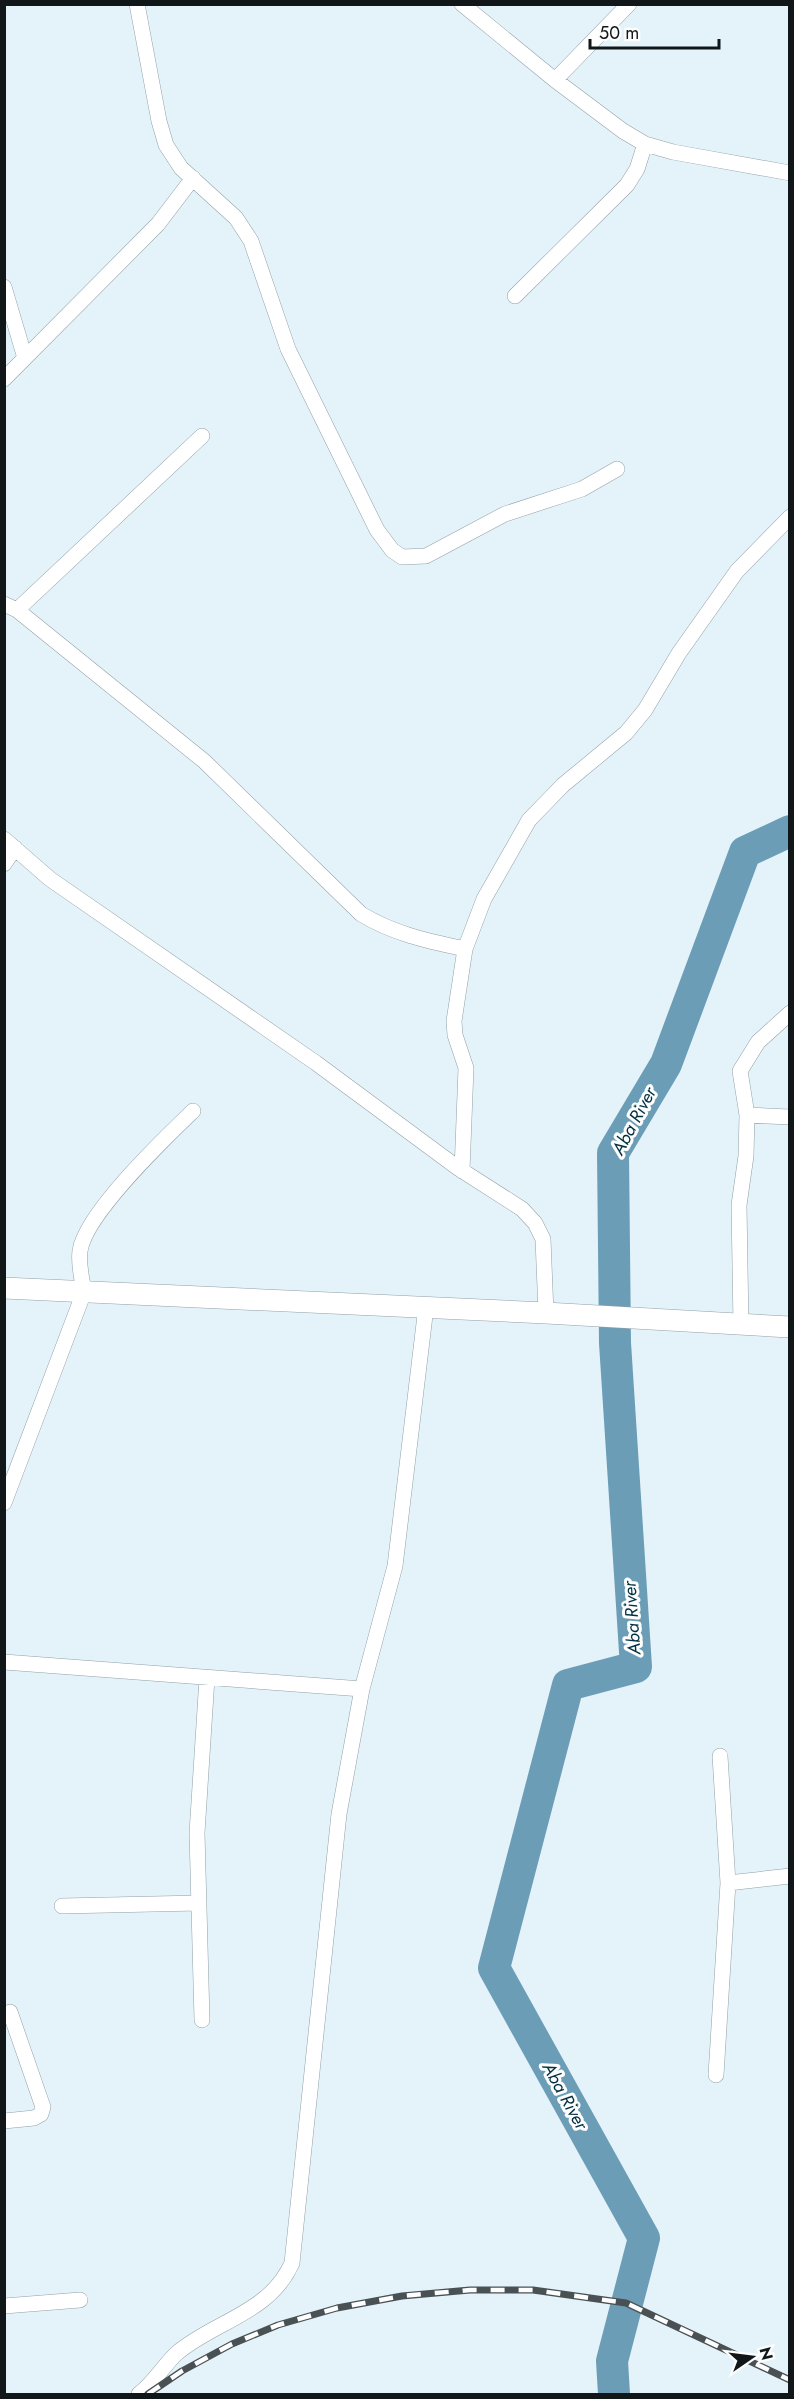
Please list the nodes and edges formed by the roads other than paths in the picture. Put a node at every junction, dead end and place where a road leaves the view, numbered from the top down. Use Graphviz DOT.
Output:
graph roads {
  1 [pos="137,4"];
  2 [pos="462,4"];
  3 [pos="629,4"];
  4 [pos="555,80"];
  5 [pos="645,144"];
  6 [pos="789,173"];
  7 [pos="193,178"];
  8 [pos="4,287"];
  9 [pos="515,296"];
  10 [pos="25,358"];
  11 [pos="4,379"];
  12 [pos="202,436"];
  13 [pos="616,470"];
  14 [pos="789,518"];
  15 [pos="11,607"];
  16 [pos="10,844"];
  17 [pos="4,864"];
  18 [pos="465,949"];
  19 [pos="789,1013"];
  20 [pos="193,1111"];
  21 [pos="747,1115"];
  22 [pos="789,1117"];
  23 [pos="462,1171"];
  24 [pos="4,1288"];
  25 [pos="84,1292"];
  26 [pos="426,1307"];
  27 [pos="546,1313"];
  28 [pos="741,1326"];
  29 [pos="789,1327"];
  30 [pos="4,1503"];
  31 [pos="4,1662"];
  32 [pos="207,1678"];
  33 [pos="362,1689"];
  34 [pos="720,1756"];
  35 [pos="789,1876"];
  36 [pos="728,1883"];
  37 [pos="199,1903"];
  38 [pos="62,1906"];
  39 [pos="10,2012"];
  40 [pos="202,2020"];
  41 [pos="716,2075"];
  42 [pos="4,2121"];
  43 [pos="80,2300"];
  44 [pos="4,2307"];
  45 [pos="139,2394"];
  1 -- 7 [label="street"];
  2 -- 4 [label="street"];
  3 -- 4 [label="street"];
  4 -- 5 [label="street"];
  5 -- 6 [label="street"];
  5 -- 9 [label="street"];
  7 -- 10 [label="street"];
  7 -- 13 [label="street"];
  8 -- 10 [label="street"];
  10 -- 11 [label="street"];
  12 -- 15 [label="street"];
  14 -- 18 [label="street"];
  15 -- 18 [label="street"];
  16 -- 17 [label="street"];
  16 -- 23 [label="street"];
  18 -- 23 [label="street"];
  19 -- 21 [label="street"];
  20 -- 25 [label="street"];
  21 -- 22 [label="street"];
  21 -- 28 [label="street"];
  23 -- 27 [label="street"];
  24 -- 25 [label="street"];
  25 -- 26 [label="street"];
  25 -- 30 [label="street"];
  26 -- 27 [label="street"];
  26 -- 33 [label="street"];
  27 -- 28 [label="street"];
  28 -- 29 [label="street"];
  31 -- 32 [label="street"];
  32 -- 33 [label="street"];
  32 -- 37 [label="street"];
  33 -- 45 [label="street"];
  34 -- 36 [label="street"];
  35 -- 36 [label="street"];
  36 -- 41 [label="street"];
  37 -- 38 [label="street"];
  37 -- 40 [label="street"];
  39 -- 42 [label="street"];
  43 -- 44 [label="street"];
}
